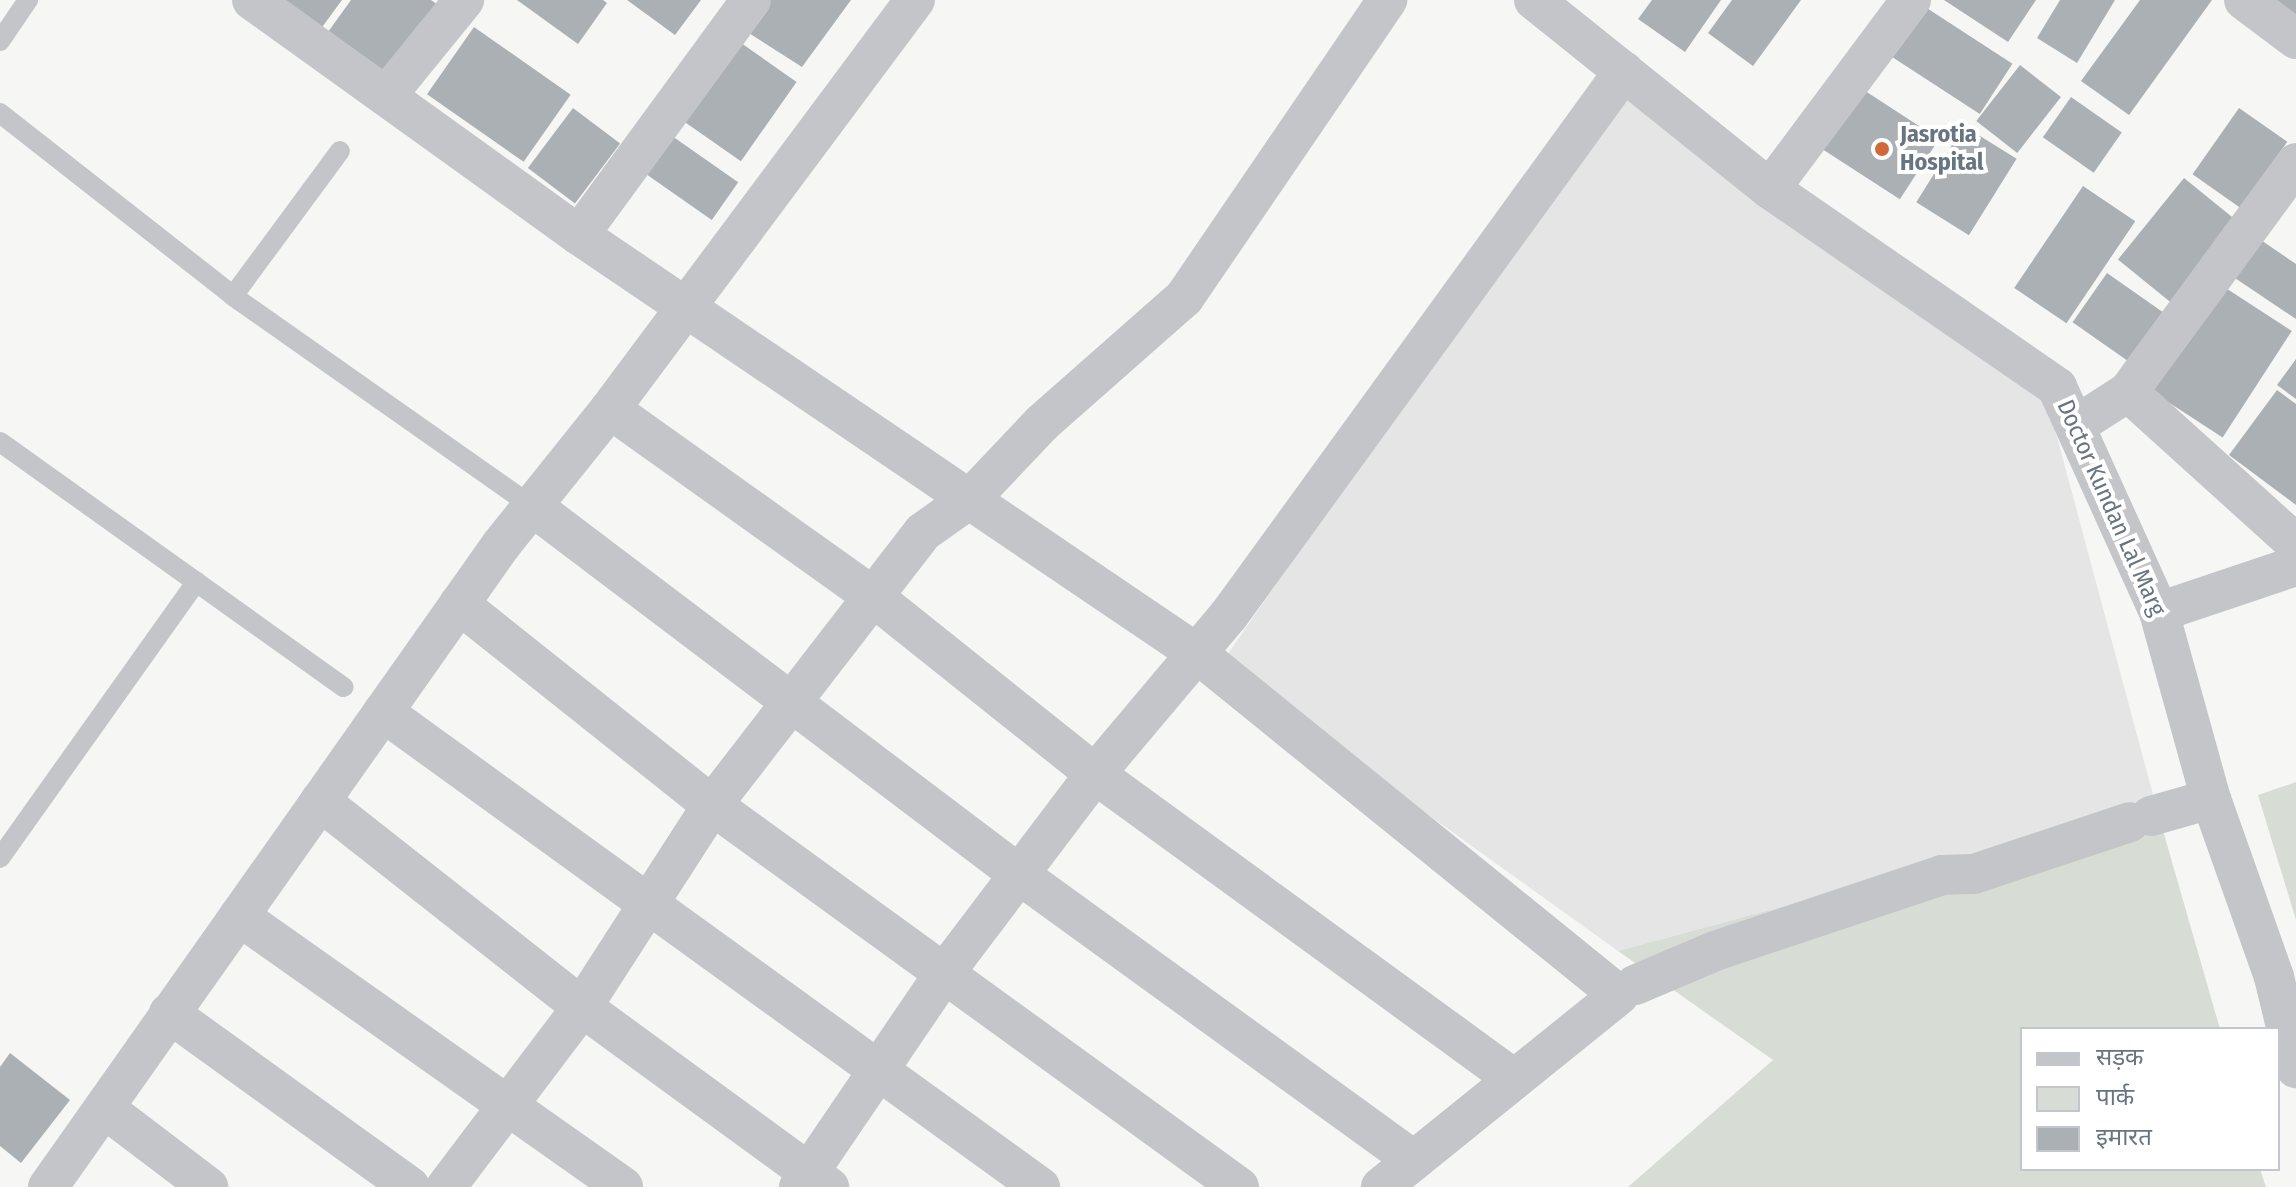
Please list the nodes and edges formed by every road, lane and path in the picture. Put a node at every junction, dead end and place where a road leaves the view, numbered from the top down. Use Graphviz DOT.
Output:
graph roads {
  1 [pos="28,0"];
  2 [pos="252,0"];
  3 [pos="464,0"];
  4 [pos="751,0"];
  5 [pos="915,0"];
  6 [pos="1387,0"];
  7 [pos="1534,0"];
  8 [pos="1911,0"];
  9 [pos="2244,0"];
  10 [pos="2296,39"];
  11 [pos="0,41"];
  12 [pos="1624,71"];
  13 [pos="386,96"];
  14 [pos="0,113"];
  15 [pos="340,151"];
  16 [pos="2296,163"];
  17 [pos="1770,189"];
  18 [pos="579,235"];
  19 [pos="233,296"];
  20 [pos="686,307"];
  21 [pos="2128,392"];
  22 [pos="610,409"];
  23 [pos="2078,424"];
  24 [pos="0,442"];
  25 [pos="971,498"];
  26 [pos="532,506"];
  27 [pos="2296,544"];
  28 [pos="2296,566"];
  29 [pos="196,582"];
  30 [pos="876,599"];
  31 [pos="459,604"];
  32 [pos="2159,612"];
  33 [pos="1199,655"];
  34 [pos="344,687"];
  35 [pos="793,703"];
  36 [pos="383,712"];
  37 [pos="1095,774"];
  38 [pos="2211,799"];
  39 [pos="320,801"];
  40 [pos="712,805"];
  41 [pos="0,858"];
  42 [pos="1021,876"];
  43 [pos="647,906"];
  44 [pos="239,916"];
  45 [pos="946,971"];
  46 [pos="1635,985"];
  47 [pos="582,1007"];
  48 [pos="169,1013"];
  49 [pos="2296,1068"];
  50 [pos="880,1071"];
  51 [pos="1514,1079"];
  52 [pos="507,1105"];
  53 [pos="104,1108"];
  54 [pos="1414,1161"];
  55 [pos="813,1182"];
  56 [pos="48,1187"];
  57 [pos="208,1187"];
  58 [pos="410,1187"];
  59 [pos="446,1187"];
  60 [pos="623,1187"];
  61 [pos="1040,1187"];
  62 [pos="1239,1187"];
  63 [pos="1381,1187"];
  1 -- 11 [label="lane"];
  2 -- 13 [label="street"];
  3 -- 13 [label="street"];
  4 -- 18 [label="street"];
  5 -- 20 [label="street"];
  6 -- 25 [label="street"];
  7 -- 12 [label="street, Doctor Kundan Lal Marg"];
  8 -- 17 [label="street"];
  9 -- 10 [label="street"];
  12 -- 17 [label="street, Doctor Kundan Lal Marg"];
  12 -- 33 [label="street"];
  13 -- 18 [label="street"];
  14 -- 19 [label="lane"];
  15 -- 19 [label="lane"];
  16 -- 21 [label="street"];
  17 -- 23 [label="street, Doctor Kundan Lal Marg"];
  18 -- 20 [label="street"];
  19 -- 26 [label="lane"];
  20 -- 22 [label="street"];
  20 -- 25 [label="street"];
  21 -- 23 [label="street"];
  21 -- 27 [label="street"];
  22 -- 26 [label="street"];
  22 -- 30 [label="street"];
  23 -- 32 [label="street, Doctor Kundan Lal Marg"];
  24 -- 29 [label="lane"];
  25 -- 30 [label="street"];
  25 -- 33 [label="street"];
  26 -- 31 [label="street"];
  26 -- 35 [label="street"];
  28 -- 32 [label="street"];
  29 -- 34 [label="lane"];
  29 -- 41 [label="lane"];
  30 -- 35 [label="street"];
  30 -- 37 [label="street"];
  31 -- 36 [label="street"];
  31 -- 40 [label="street"];
  32 -- 38 [label="street, Doctor Kundan Lal Marg"];
  33 -- 37 [label="street"];
  33 -- 51 [label="street"];
  35 -- 40 [label="street"];
  35 -- 42 [label="street"];
  36 -- 39 [label="street"];
  36 -- 43 [label="street"];
  37 -- 42 [label="street"];
  37 -- 51 [label="street"];
  38 -- 46 [label="street"];
  38 -- 49 [label="street, Doctor Kundan Lal Marg"];
  39 -- 44 [label="street"];
  39 -- 47 [label="street"];
  40 -- 43 [label="street"];
  40 -- 45 [label="street"];
  42 -- 45 [label="street"];
  42 -- 54 [label="street"];
  43 -- 47 [label="street"];
  43 -- 50 [label="street"];
  44 -- 48 [label="street"];
  44 -- 52 [label="street"];
  45 -- 50 [label="street"];
  45 -- 62 [label="street"];
  47 -- 52 [label="street"];
  47 -- 55 [label="street"];
  48 -- 53 [label="street"];
  48 -- 58 [label="street"];
  50 -- 55 [label="street"];
  50 -- 61 [label="street"];
  51 -- 54 [label="street"];
  52 -- 59 [label="street"];
  52 -- 60 [label="street"];
  53 -- 56 [label="street"];
  53 -- 57 [label="street"];
  54 -- 63 [label="street"];
}
